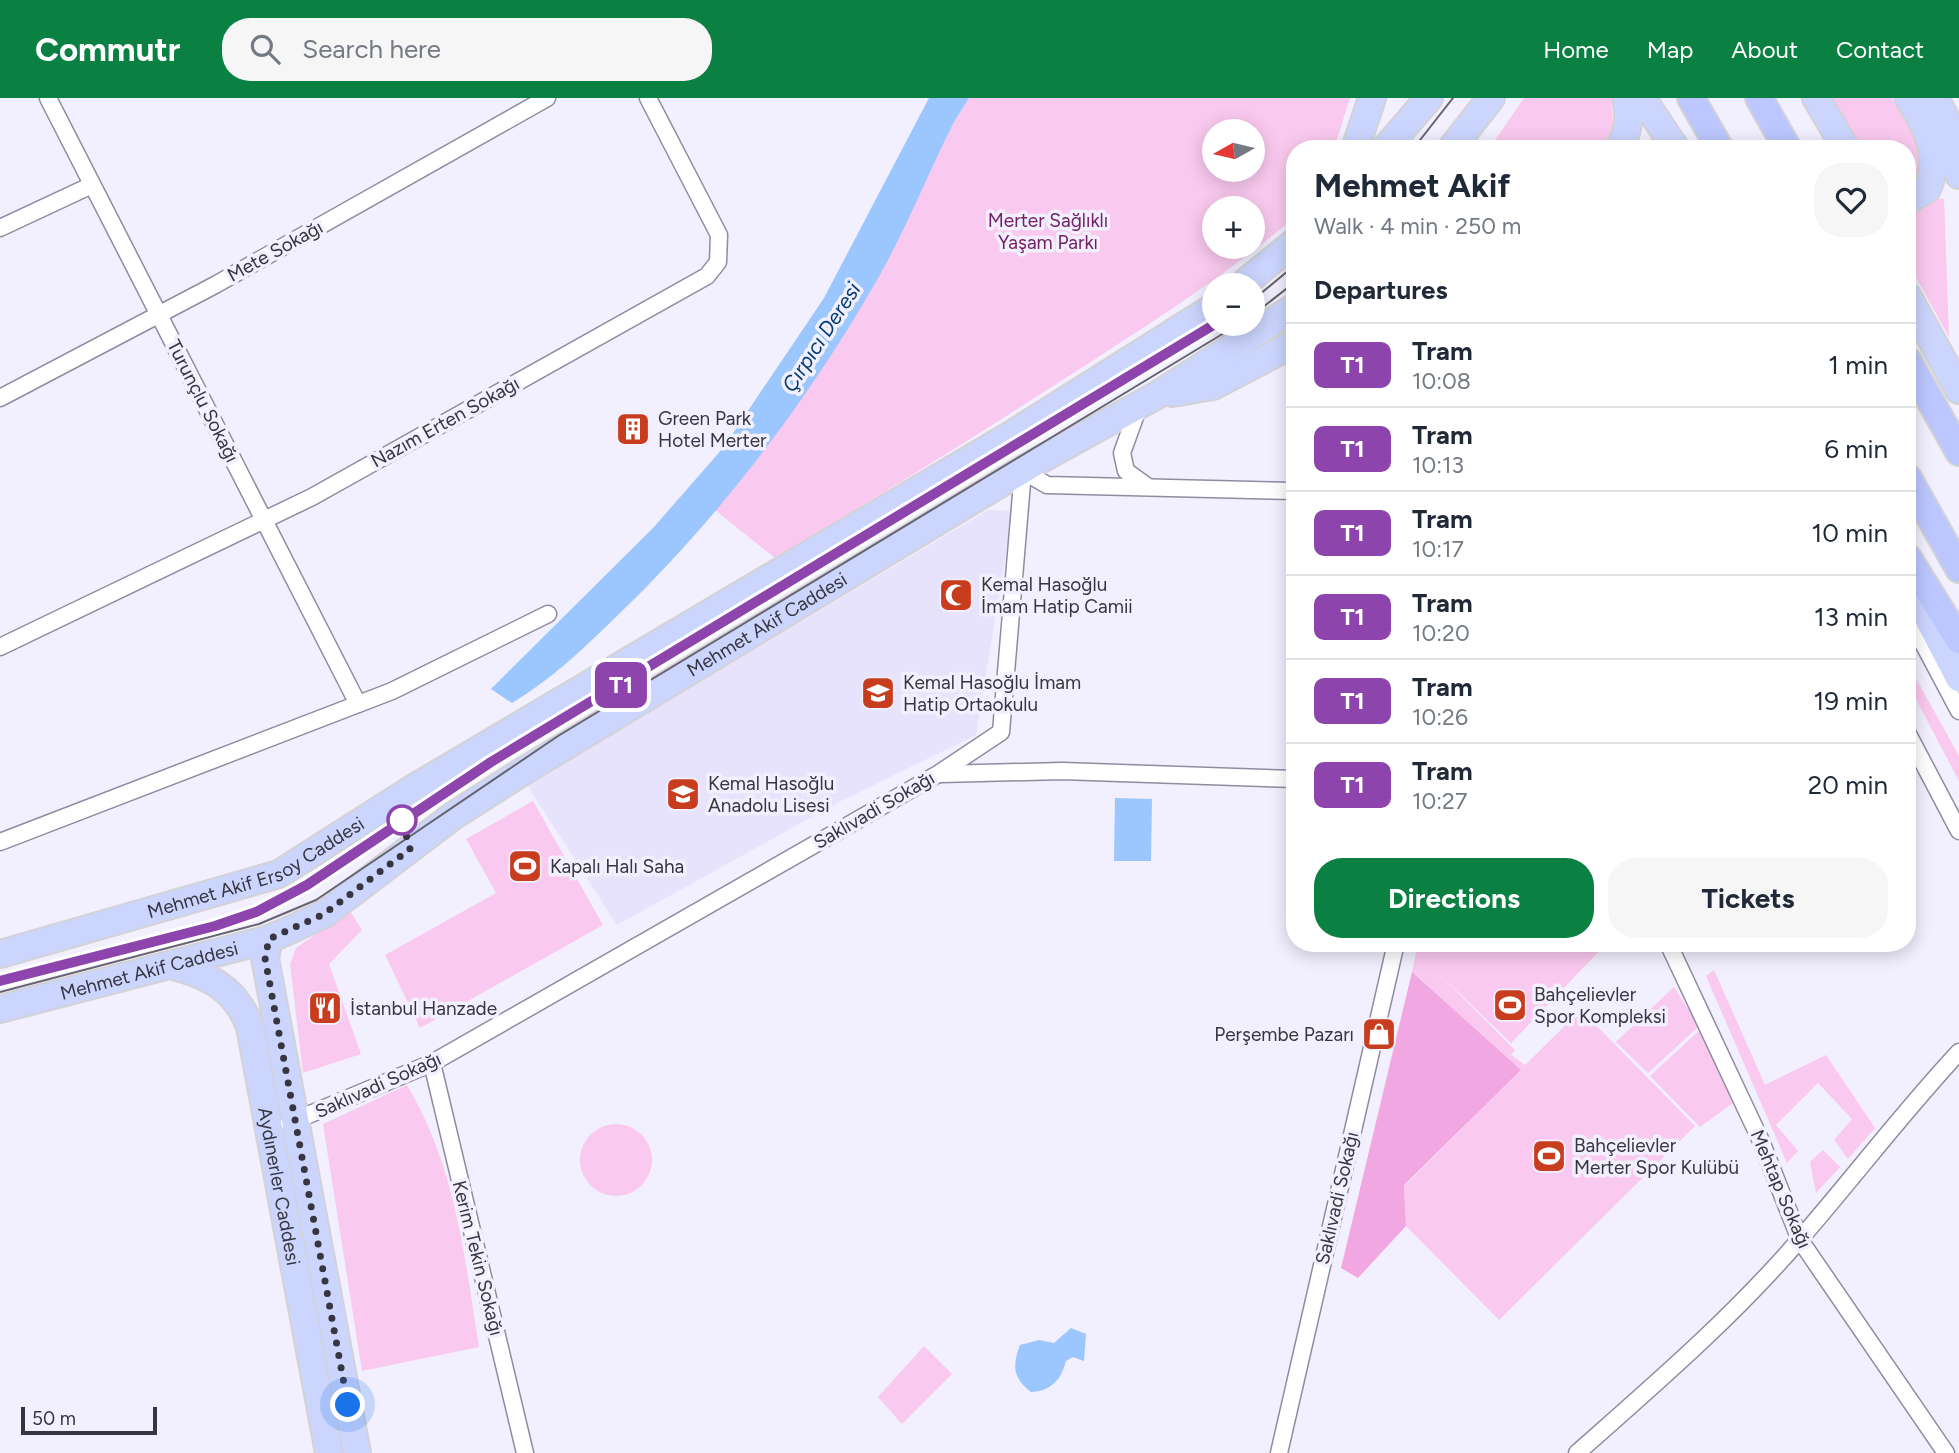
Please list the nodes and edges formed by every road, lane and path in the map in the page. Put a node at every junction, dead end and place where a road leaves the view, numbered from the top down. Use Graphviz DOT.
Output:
graph roads {
  1 [pos="48,98"];
  2 [pos="547,98"];
  3 [pos="648,98"];
  4 [pos="1372,98"];
  5 [pos="1429,98"];
  6 [pos="1626,98"];
  7 [pos="1642,98"];
  8 [pos="1660,98"];
  9 [pos="1691,98"];
  10 [pos="1759,98"];
  11 [pos="1797,98"];
  12 [pos="1816,98"];
  13 [pos="1909,98"];
  14 [pos="1935,98"];
  15 [pos="1485,105"];
  16 [pos="1358,140"];
  17 [pos="1393,140"];
  18 [pos="1458,140"];
  19 [pos="1470,140"];
  20 [pos="1624,140"];
  21 [pos="1670,140"];
  22 [pos="1684,140"];
  23 [pos="1715,140"];
  24 [pos="1783,140"];
  25 [pos="1820,140"];
  26 [pos="1841,140"];
  27 [pos="1959,174"];
  28 [pos="92,185"];
  29 [pos="1916,195"];
  30 [pos="0,229"];
  31 [pos="1286,249"];
  32 [pos="1257,273"];
  33 [pos="1916,312"];
  34 [pos="1286,313"];
  35 [pos="159,315"];
  36 [pos="1202,315"];
  37 [pos="1286,349"];
  38 [pos="1916,375"];
  39 [pos="1959,390"];
  40 [pos="0,398"];
  41 [pos="1149,400"];
  42 [pos="1959,452"];
  43 [pos="1148,487"];
  44 [pos="1286,491"];
  45 [pos="1916,492"];
  46 [pos="264,521"];
  47 [pos="1959,569"];
  48 [pos="1916,571"];
  49 [pos="548,614"];
  50 [pos="1919,621"];
  51 [pos="1959,640"];
  52 [pos="0,647"];
  53 [pos="1951,680"];
  54 [pos="1959,694"];
  55 [pos="358,704"];
  56 [pos="1959,711"];
  57 [pos="1916,749"];
  58 [pos="938,774"];
  59 [pos="1286,779"];
  60 [pos="1959,831"];
  61 [pos="0,842"];
  62 [pos="269,939"];
  63 [pos="1394,952"];
  64 [pos="1672,952"];
  65 [pos="0,954"];
  66 [pos="168,965"];
  67 [pos="0,1009"];
  68 [pos="1959,1052"];
  69 [pos="432,1063"];
  70 [pos="296,1122"];
  71 [pos="266,1128"];
  72 [pos="1800,1240"];
  73 [pos="329,1453"];
  74 [pos="357,1453"];
  75 [pos="525,1453"];
  76 [pos="1279,1453"];
  77 [pos="1577,1453"];
  78 [pos="1946,1453"];
  1 -- 28 [label="street, Turunçlu Sokağı"];
  2 -- 35 [label="street, Mete Sokağı"];
  3 -- 46 [label="street, Nazım Erten Sokağı"];
  4 -- 16 [label="main road"];
  5 -- 17 [label="main road"];
  6 -- 20 [label="main road"];
  7 -- 21 [label="main road"];
  8 -- 22 [label="main road"];
  9 -- 23 [label="highway"];
  10 -- 24 [label="highway"];
  11 -- 25 [label="main road"];
  12 -- 26 [label="main road"];
  13 -- 29 [label="main road"];
  14 -- 27 [label="main road"];
  15 -- 18 [label="main road"];
  15 -- 19 [label="main road"];
  28 -- 30 [label="street"];
  28 -- 35 [label="street, Turunçlu Sokağı"];
  31 -- 32 [label="main road"];
  33 -- 39 [label="main road"];
  34 -- 41 [label="main road, Mehmet Akif Caddesi"];
  35 -- 40 [label="street, Mete Sokağı"];
  35 -- 46 [label="street, Turunçlu Sokağı"];
  36 -- 65 [label="main road, Mehmet Akif Ersoy Caddesi"];
  37 -- 41 [label="main road"];
  38 -- 42 [label="highway"];
  41 -- 43 [label="street"];
  41 -- 62 [label="main road, Mehmet Akif Caddesi"];
  43 -- 44 [label="street, Saklıvadi Sokağı"];
  43 -- 58 [label="street, Saklıvadi Sokağı"];
  45 -- 47 [label="highway"];
  46 -- 52 [label="street, Nazım Erten Sokağı"];
  46 -- 55 [label="street, Turunçlu Sokağı"];
  48 -- 51 [label="highway"];
  49 -- 55 [label="street"];
  50 -- 53 [label="main road"];
  53 -- 54 [label="street"];
  53 -- 56 [label="street"];
  55 -- 61 [label="street"];
  57 -- 60 [label="street"];
  58 -- 59 [label="street"];
  58 -- 69 [label="street, Saklıvadi Sokağı"];
  62 -- 66 [label="main road, Mehmet Akif Caddesi"];
  62 -- 70 [label="main road, Aydınerler Caddesi"];
  63 -- 76 [label="street, Saklıvadi Sokağı"];
  64 -- 72 [label="street, Mehtap Sokağı"];
  66 -- 67 [label="main road, Mehmet Akif Caddesi"];
  66 -- 71 [label="main road, Aydınerler Caddesi"];
  68 -- 72 [label="street"];
  69 -- 70 [label="street, Saklıvadi Sokağı"];
  69 -- 75 [label="street, Kerim Tekin Sokağı"];
  70 -- 71 [label="street, Saklıvadi Sokağı"];
  70 -- 74 [label="main road, Aydınerler Caddesi"];
  71 -- 73 [label="main road, Aydınerler Caddesi"];
  72 -- 77 [label="street"];
  72 -- 78 [label="street, Mehtap Sokağı"];
}
